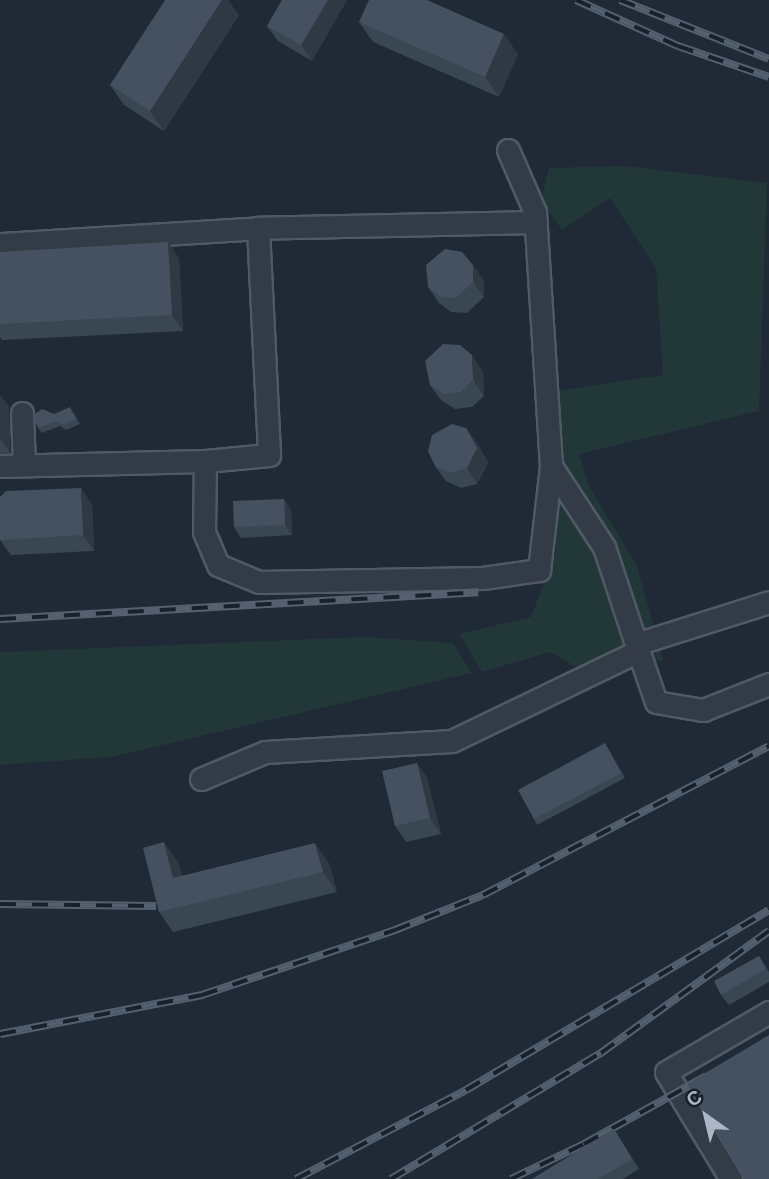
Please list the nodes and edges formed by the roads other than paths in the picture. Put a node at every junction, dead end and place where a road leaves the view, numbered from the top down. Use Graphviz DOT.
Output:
graph roads {
  1 [pos="508,150"];
  2 [pos="536,222"];
  3 [pos="258,228"];
  4 [pos="0,244"];
  5 [pos="22,413"];
  6 [pos="205,461"];
  7 [pos="24,465"];
  8 [pos="0,466"];
  9 [pos="551,466"];
  10 [pos="769,602"];
  11 [pos="637,648"];
  12 [pos="769,684"];
  13 [pos="201,779"];
  14 [pos="769,1012"];
  15 [pos="731,1179"];
  1 -- 2 [label="lane"];
  2 -- 3 [label="lane"];
  2 -- 9 [label="lane"];
  3 -- 4 [label="lane"];
  3 -- 6 [label="lane"];
  5 -- 7 [label="lane"];
  6 -- 7 [label="lane"];
  6 -- 9 [label="lane"];
  7 -- 8 [label="lane"];
  9 -- 11 [label="lane"];
  10 -- 11 [label="lane"];
  11 -- 12 [label="lane"];
  11 -- 13 [label="lane"];
  14 -- 15 [label="lane"];
}
